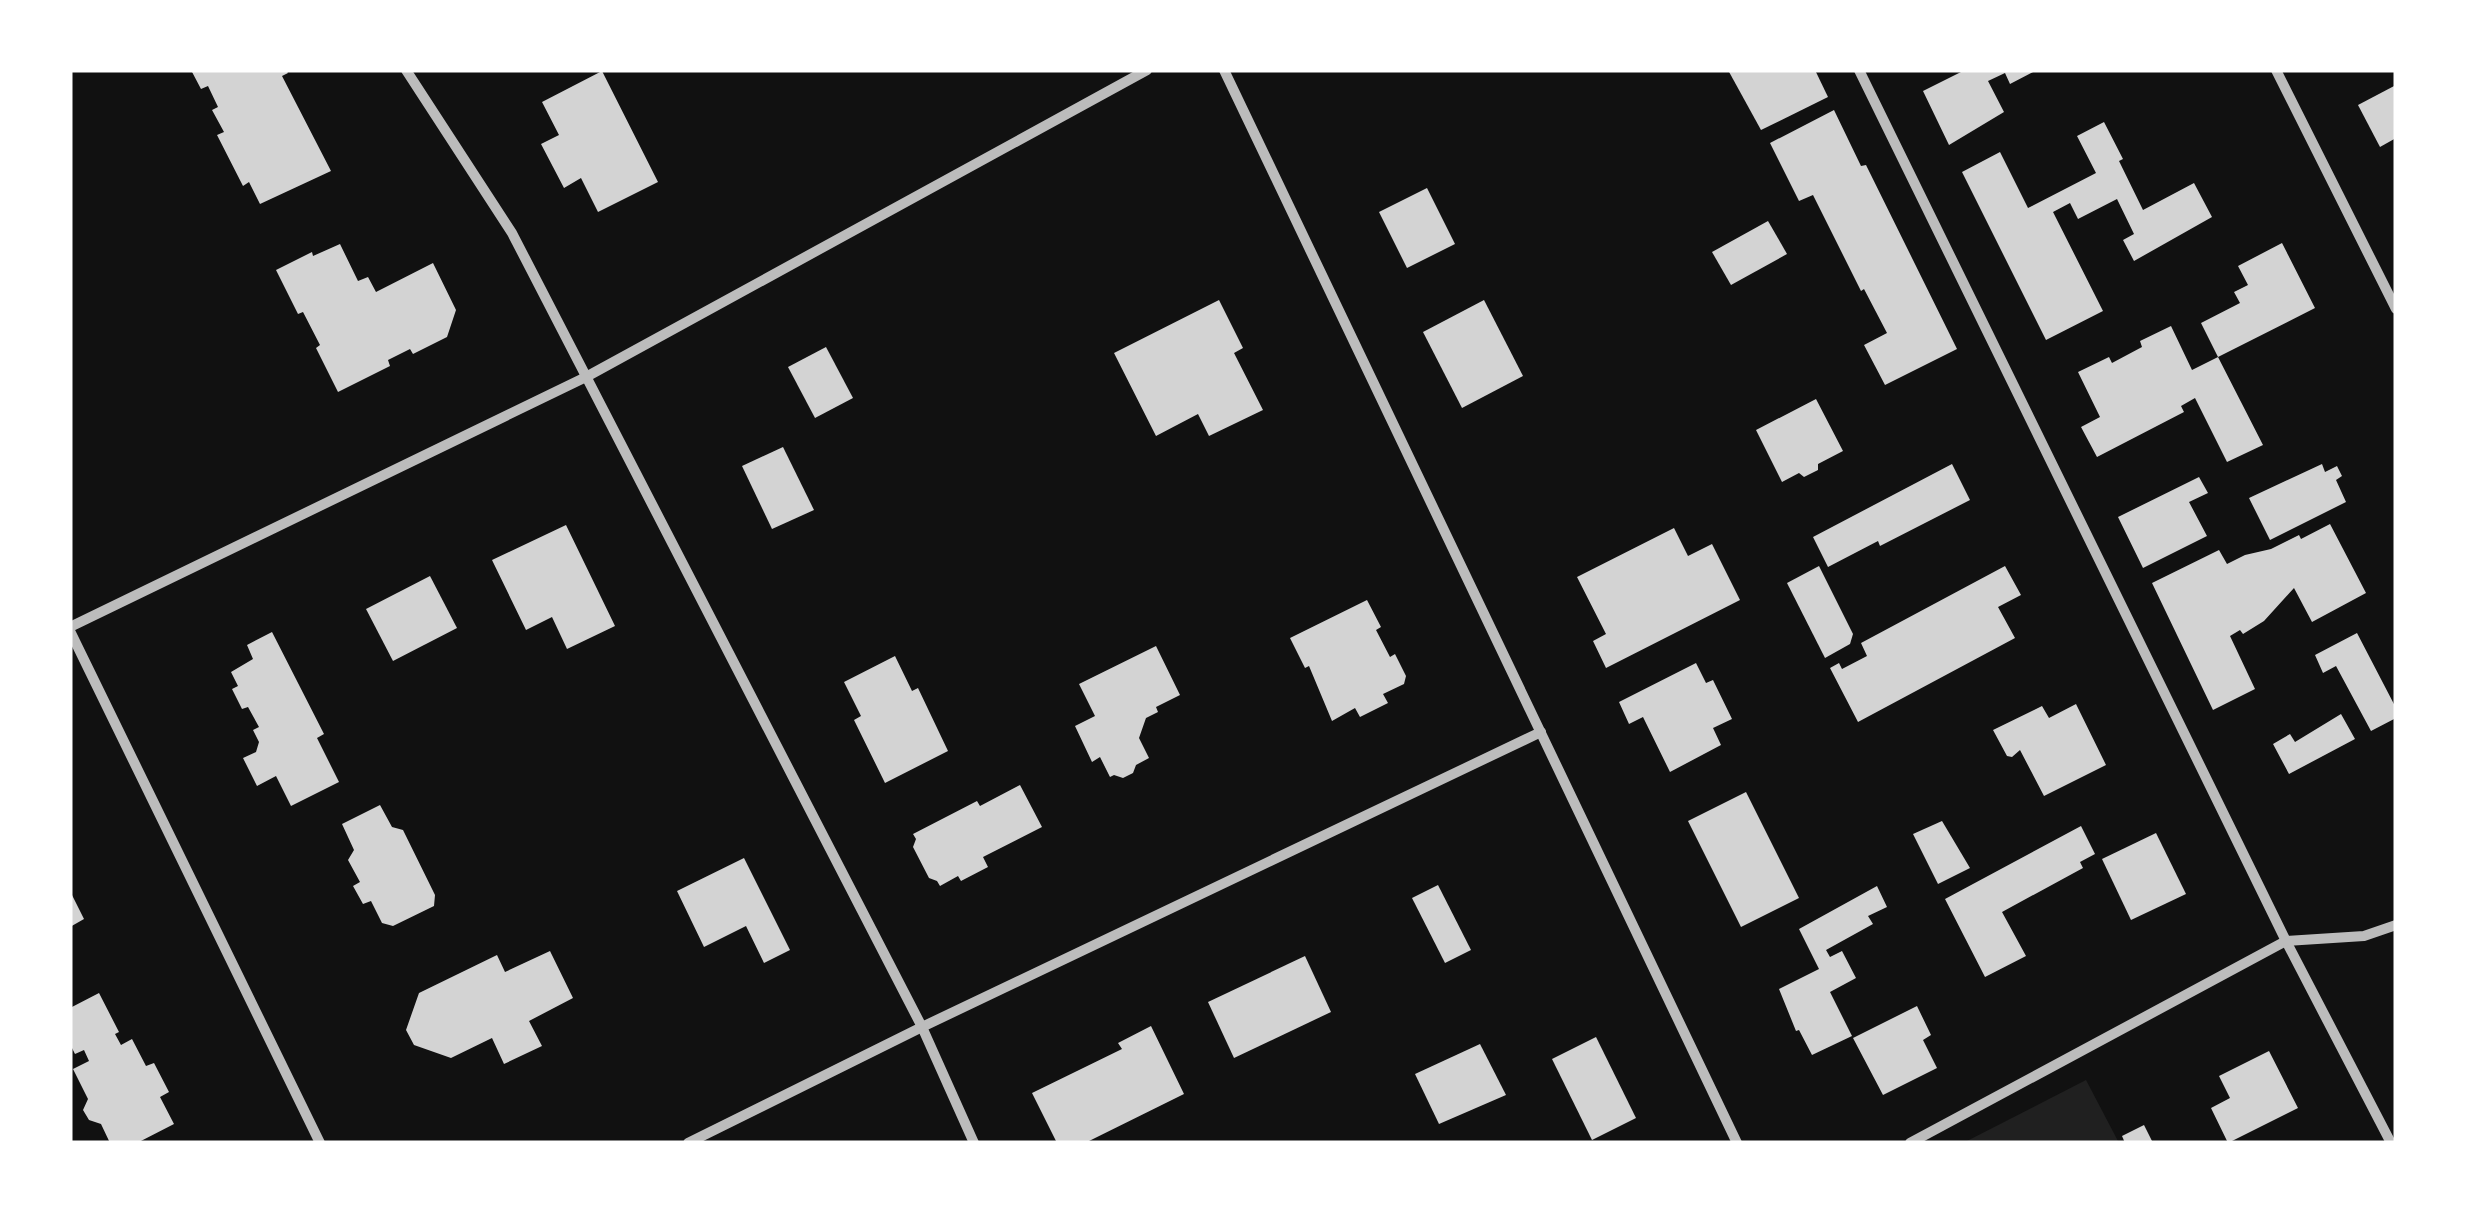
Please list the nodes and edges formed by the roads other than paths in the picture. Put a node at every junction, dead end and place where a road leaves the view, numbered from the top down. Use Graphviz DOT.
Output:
graph roads {
  1 [pos="406,70"];
  2 [pos="1147,70"];
  3 [pos="1224,70"];
  4 [pos="1858,70"];
  5 [pos="2276,70"];
  6 [pos="2391,287"];
  7 [pos="2396,309"];
  8 [pos="586,377"];
  9 [pos="70,629"];
  10 [pos="1541,732"];
  11 [pos="2396,925"];
  12 [pos="2286,941"];
  13 [pos="922,1027"];
  14 [pos="320,1143"];
  15 [pos="688,1143"];
  16 [pos="974,1143"];
  17 [pos="1737,1143"];
  18 [pos="1910,1143"];
  19 [pos="2391,1143"];
  1 -- 8 [label="street"];
  2 -- 8 [label="street"];
  3 -- 10 [label="street"];
  4 -- 12 [label="street"];
  5 -- 6 [label="street"];
  6 -- 7 [label="street"];
  8 -- 9 [label="street"];
  8 -- 13 [label="street"];
  9 -- 14 [label="street"];
  10 -- 13 [label="street"];
  10 -- 17 [label="street"];
  11 -- 12 [label="street"];
  12 -- 18 [label="street"];
  12 -- 19 [label="street"];
  13 -- 15 [label="street"];
  13 -- 16 [label="street"];
}
